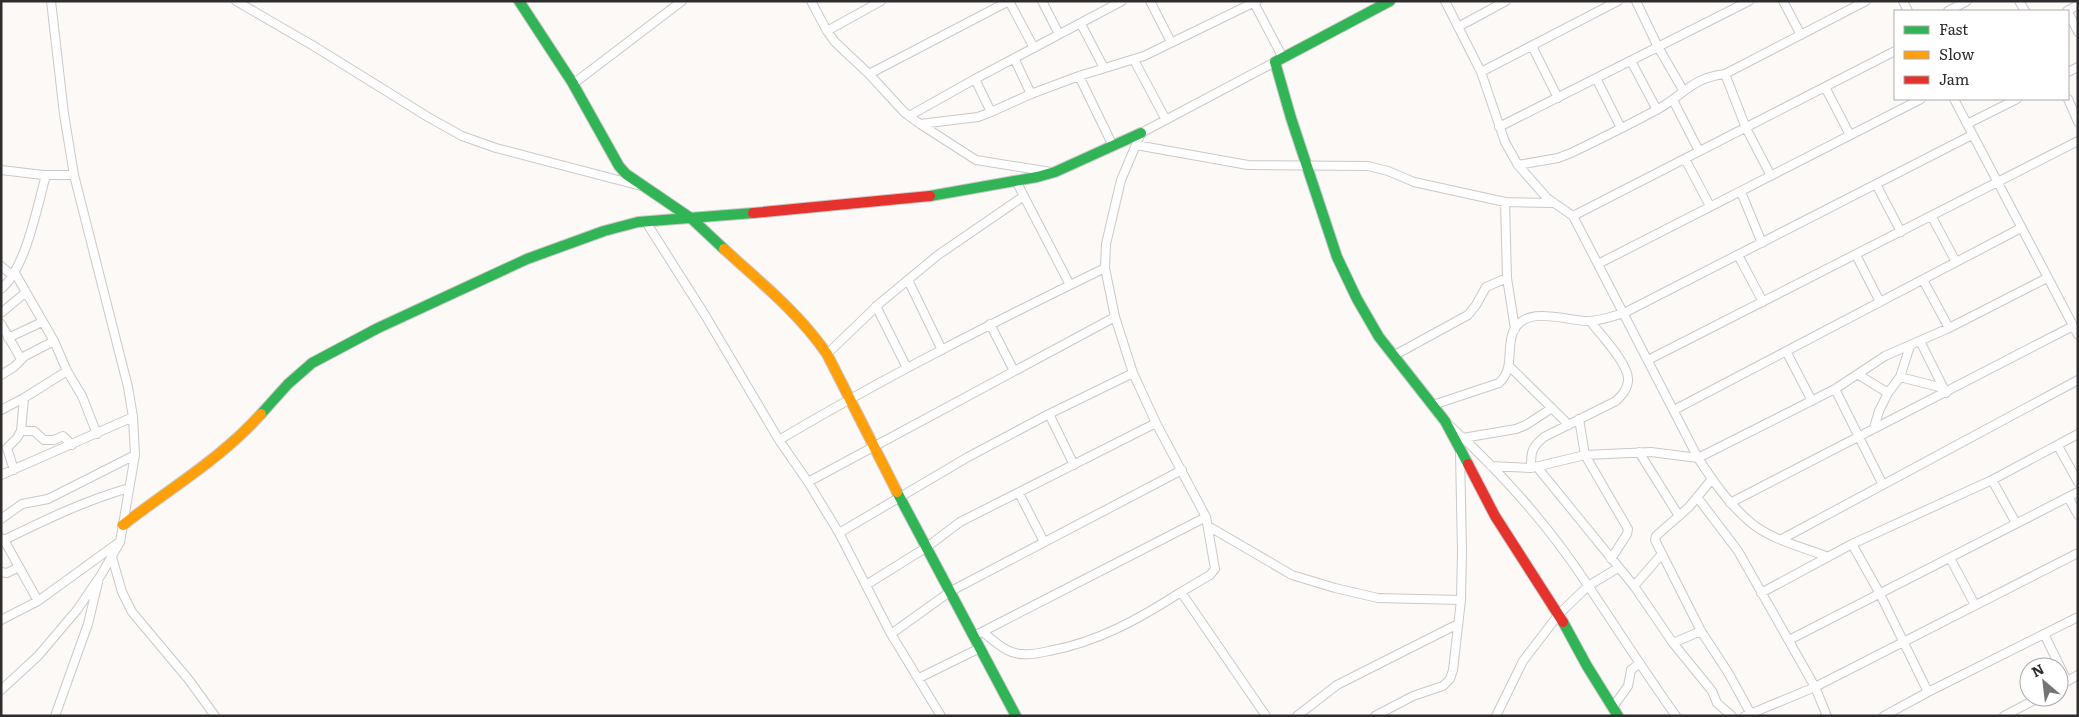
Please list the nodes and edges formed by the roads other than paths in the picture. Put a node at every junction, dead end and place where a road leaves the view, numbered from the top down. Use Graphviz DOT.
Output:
graph roads {
  1 [pos="51,1"];
  2 [pos="236,1"];
  3 [pos="519,1"];
  4 [pos="682,1"];
  5 [pos="811,1"];
  6 [pos="881,1"];
  7 [pos="1009,1"];
  8 [pos="1042,1"];
  9 [pos="1122,1"];
  10 [pos="1150,1"];
  11 [pos="1390,1"];
  12 [pos="1445,1"];
  13 [pos="1506,1"];
  14 [pos="1618,1"];
  15 [pos="1636,1"];
  16 [pos="1749,1"];
  17 [pos="1783,1"];
  18 [pos="1866,1"];
  19 [pos="1967,1"];
  20 [pos="1255,2"];
  21 [pos="995,4"];
  22 [pos="1106,5"];
  23 [pos="1602,5"];
  24 [pos="1950,10"];
  25 [pos="2069,15"];
  26 [pos="1081,24"];
  27 [pos="1458,27"];
  28 [pos="827,31"];
  29 [pos="2078,32"];
  30 [pos="1059,34"];
  31 [pos="1801,35"];
  32 [pos="1171,42"];
  33 [pos="1532,46"];
  34 [pos="1658,47"];
  35 [pos="1034,48"];
  36 [pos="1894,52"];
  37 [pos="1014,58"];
  38 [pos="1134,60"];
  39 [pos="1279,60"];
  40 [pos="1631,61"];
  41 [pos="1104,68"];
  42 [pos="1481,72"];
  43 [pos="869,74"];
  44 [pos="1724,74"];
  45 [pos="1080,76"];
  46 [pos="1596,78"];
  47 [pos="975,79"];
  48 [pos="573,84"];
  49 [pos="1825,87"];
  50 [pos="1683,90"];
  51 [pos="1031,94"];
  52 [pos="1558,98"];
  53 [pos="1673,100"];
  54 [pos="1919,100"];
  55 [pos="1955,100"];
  56 [pos="2014,100"];
  57 [pos="2068,100"];
  58 [pos="1657,110"];
  59 [pos="991,112"];
  60 [pos="909,116"];
  61 [pos="1166,120"];
  62 [pos="2078,122"];
  63 [pos="920,124"];
  64 [pos="1967,124"];
  65 [pos="1500,127"];
  66 [pos="1621,128"];
  67 [pos="1746,128"];
  68 [pos="1142,133"];
  69 [pos="1850,135"];
  70 [pos="1972,135"];
  71 [pos="2078,141"];
  72 [pos="1136,145"];
  73 [pos="1113,146"];
  74 [pos="1699,152"];
  75 [pos="1685,159"];
  76 [pos="1518,165"];
  77 [pos="1307,166"];
  78 [pos="1,170"];
  79 [pos="1055,172"];
  80 [pos="74,174"];
  81 [pos="46,175"];
  82 [pos="1771,176"];
  83 [pos="1016,181"];
  84 [pos="1998,183"];
  85 [pos="1876,184"];
  86 [pos="643,187"];
  87 [pos="1741,192"];
  88 [pos="1024,196"];
  89 [pos="1504,202"];
  90 [pos="1554,203"];
  91 [pos="1710,206"];
  92 [pos="1573,216"];
  93 [pos="1932,217"];
  94 [pos="692,219"];
  95 [pos="646,222"];
  96 [pos="2021,228"];
  97 [pos="1901,232"];
  98 [pos="1762,243"];
  99 [pos="1738,255"];
  100 [pos="1856,255"];
  101 [pos="1956,262"];
  102 [pos="1598,264"];
  103 [pos="1,266"];
  104 [pos="1105,268"];
  105 [pos="14,274"];
  106 [pos="1507,278"];
  107 [pos="2047,278"];
  108 [pos="908,280"];
  109 [pos="1923,280"];
  110 [pos="1070,285"];
  111 [pos="1,289"];
  112 [pos="25,292"];
  113 [pos="1763,302"];
  114 [pos="1880,302"];
  115 [pos="876,306"];
  116 [pos="1,313"];
  117 [pos="1624,313"];
  118 [pos="1115,317"];
  119 [pos="1590,321"];
  120 [pos="42,322"];
  121 [pos="1,324"];
  122 [pos="990,324"];
  123 [pos="2073,326"];
  124 [pos="1949,328"];
  125 [pos="1514,329"];
  126 [pos="2078,335"];
  127 [pos="8,338"];
  128 [pos="54,341"];
  129 [pos="1920,341"];
  130 [pos="1910,346"];
  131 [pos="942,350"];
  132 [pos="1786,351"];
  133 [pos="827,354"];
  134 [pos="1393,356"];
  135 [pos="21,359"];
  136 [pos="1648,360"];
  137 [pos="1509,366"];
  138 [pos="907,368"];
  139 [pos="67,371"];
  140 [pos="1014,371"];
  141 [pos="1134,373"];
  142 [pos="1,375"];
  143 [pos="1859,375"];
  144 [pos="1900,377"];
  145 [pos="2078,380"];
  146 [pos="1835,389"];
  147 [pos="1945,390"];
  148 [pos="1888,393"];
  149 [pos="24,398"];
  150 [pos="850,398"];
  151 [pos="1812,401"];
  152 [pos="1433,404"];
  153 [pos="1552,408"];
  154 [pos="1,410"];
  155 [pos="1674,410"];
  156 [pos="1049,414"];
  157 [pos="133,418"];
  158 [pos="1579,420"];
  159 [pos="1445,421"];
  160 [pos="1156,423"];
  161 [pos="1569,425"];
  162 [pos="1874,428"];
  163 [pos="21,430"];
  164 [pos="97,434"];
  165 [pos="2078,434"];
  166 [pos="1859,435"];
  167 [pos="1463,438"];
  168 [pos="779,440"];
  169 [pos="72,445"];
  170 [pos="875,446"];
  171 [pos="2058,446"];
  172 [pos="1460,452"];
  173 [pos="1639,452"];
  174 [pos="134,455"];
  175 [pos="1585,456"];
  176 [pos="1698,458"];
  177 [pos="1074,465"];
  178 [pos="1491,466"];
  179 [pos="1534,468"];
  180 [pos="14,470"];
  181 [pos="1182,470"];
  182 [pos="1,475"];
  183 [pos="1712,479"];
  184 [pos="1992,480"];
  185 [pos="808,482"];
  186 [pos="2078,482"];
  187 [pos="1883,485"];
  188 [pos="129,488"];
  189 [pos="1019,492"];
  190 [pos="2078,492"];
  191 [pos="2068,497"];
  192 [pos="900,498"];
  193 [pos="1697,498"];
  194 [pos="1730,503"];
  195 [pos="2078,515"];
  196 [pos="1680,516"];
  197 [pos="1206,517"];
  198 [pos="1,519"];
  199 [pos="2016,523"];
  200 [pos="122,525"];
  201 [pos="1208,526"];
  202 [pos="839,533"];
  203 [pos="3,539"];
  204 [pos="1782,539"];
  205 [pos="120,542"];
  206 [pos="1044,542"];
  207 [pos="1852,544"];
  208 [pos="927,547"];
  209 [pos="2078,553"];
  210 [pos="1662,554"];
  211 [pos="112,557"];
  212 [pos="1828,557"];
  213 [pos="1950,558"];
  214 [pos="1611,560"];
  215 [pos="19,567"];
  216 [pos="1618,568"];
  217 [pos="1,572"];
  218 [pos="100,578"];
  219 [pos="866,585"];
  220 [pos="1588,586"];
  221 [pos="1634,586"];
  222 [pos="951,591"];
  223 [pos="1181,592"];
  224 [pos="1761,593"];
  225 [pos="1880,594"];
  226 [pos="1461,600"];
  227 [pos="38,601"];
  228 [pos="1975,605"];
  229 [pos="1559,614"];
  230 [pos="2078,617"];
  231 [pos="1,620"];
  232 [pos="1458,624"];
  233 [pos="1701,630"];
  234 [pos="891,634"];
  235 [pos="978,634"];
  236 [pos="2044,634"];
  237 [pos="1789,640"];
  238 [pos="1904,642"];
  239 [pos="1673,643"];
  240 [pos="980,648"];
  241 [pos="2055,657"];
  242 [pos="1640,663"];
  243 [pos="920,678"];
  244 [pos="1815,687"];
  245 [pos="1,690"];
  246 [pos="1928,692"];
  247 [pos="2021,707"];
  248 [pos="1616,713"];
  249 [pos="1749,715"];
  250 [pos="55,716"];
  251 [pos="215,716"];
  252 [pos="941,716"];
  253 [pos="1016,716"];
  254 [pos="1266,716"];
  255 [pos="1297,716"];
  256 [pos="1375,716"];
  257 [pos="1496,716"];
  258 [pos="1676,716"];
  259 [pos="1732,716"];
  260 [pos="1827,716"];
  261 [pos="1884,716"];
  262 [pos="2004,716"];
  1 -- 80 [label="street"];
  2 -- 86 [label="street"];
  3 -- 48 [label="street"];
  4 -- 48 [label="street"];
  5 -- 28 [label="street"];
  6 -- 28 [label="street"];
  7 -- 21 [label="street"];
  7 -- 35 [label="street"];
  8 -- 30 [label="street"];
  9 -- 22 [label="street"];
  10 -- 32 [label="street"];
  11 -- 39 [label="street"];
  12 -- 27 [label="street"];
  13 -- 27 [label="street"];
  14 -- 23 [label="street"];
  15 -- 34 [label="street"];
  16 -- 34 [label="street"];
  17 -- 31 [label="street"];
  18 -- 31 [label="street"];
  19 -- 24 [label="street"];
  20 -- 32 [label="street"];
  20 -- 39 [label="street"];
  21 -- 43 [label="street"];
  22 -- 26 [label="street"];
  23 -- 33 [label="street"];
  25 -- 29 [label="street"];
  26 -- 30 [label="street"];
  26 -- 41 [label="street"];
  27 -- 42 [label="street"];
  28 -- 43 [label="street"];
  30 -- 35 [label="street"];
  31 -- 44 [label="street"];
  32 -- 38 [label="street"];
  33 -- 42 [label="street"];
  33 -- 52 [label="street"];
  34 -- 40 [label="street"];
  34 -- 50 [label="street"];
  35 -- 37 [label="street"];
  36 -- 49 [label="street"];
  37 -- 47 [label="street"];
  37 -- 51 [label="street"];
  38 -- 41 [label="street"];
  38 -- 61 [label="street"];
  39 -- 61 [label="street"];
  39 -- 77 [label="street"];
  40 -- 46 [label="street"];
  40 -- 58 [label="street"];
  41 -- 45 [label="street"];
  42 -- 65 [label="street"];
  43 -- 60 [label="street"];
  44 -- 50 [label="street"];
  44 -- 67 [label="street"];
  45 -- 51 [label="street"];
  45 -- 73 [label="street"];
  46 -- 52 [label="street"];
  46 -- 66 [label="street"];
  47 -- 59 [label="street"];
  47 -- 60 [label="street"];
  48 -- 86 [label="street"];
  49 -- 67 [label="street"];
  49 -- 69 [label="street"];
  50 -- 53 [label="street"];
  51 -- 59 [label="street"];
  52 -- 65 [label="street"];
  53 -- 58 [label="street"];
  53 -- 74 [label="street"];
  54 -- 69 [label="street"];
  55 -- 64 [label="street"];
  56 -- 64 [label="street"];
  57 -- 62 [label="street"];
  58 -- 66 [label="street"];
  59 -- 63 [label="street"];
  60 -- 63 [label="street"];
  61 -- 68 [label="street"];
  63 -- 79 [label="street"];
  64 -- 70 [label="street"];
  65 -- 76 [label="street"];
  66 -- 76 [label="street"];
  67 -- 74 [label="street"];
  67 -- 82 [label="street"];
  68 -- 72 [label="street"];
  68 -- 73 [label="street"];
  69 -- 82 [label="street"];
  70 -- 84 [label="street"];
  70 -- 85 [label="street"];
  71 -- 84 [label="street"];
  72 -- 77 [label="street"];
  72 -- 104 [label="street"];
  73 -- 79 [label="street"];
  74 -- 75 [label="street"];
  75 -- 91 [label="street"];
  75 -- 92 [label="street"];
  76 -- 90 [label="street"];
  77 -- 89 [label="street"];
  77 -- 134 [label="street"];
  78 -- 81 [label="street"];
  79 -- 83 [label="street"];
  80 -- 81 [label="street"];
  80 -- 157 [label="street"];
  81 -- 105 [label="street"];
  82 -- 87 [label="street"];
  83 -- 88 [label="street"];
  83 -- 94 [label="street"];
  84 -- 93 [label="street"];
  84 -- 96 [label="street"];
  85 -- 97 [label="street"];
  85 -- 98 [label="street"];
  86 -- 94 [label="street"];
  87 -- 91 [label="street"];
  87 -- 98 [label="street"];
  88 -- 108 [label="street"];
  88 -- 110 [label="street"];
  89 -- 90 [label="street"];
  89 -- 106 [label="street"];
  90 -- 92 [label="street"];
  91 -- 102 [label="street"];
  92 -- 102 [label="street"];
  93 -- 97 [label="street"];
  93 -- 101 [label="street"];
  94 -- 95 [label="street"];
  94 -- 133 [label="street"];
  95 -- 168 [label="street"];
  95 -- 200 [label="street"];
  96 -- 101 [label="street"];
  96 -- 107 [label="street"];
  97 -- 100 [label="street"];
  98 -- 99 [label="street"];
  99 -- 113 [label="street"];
  99 -- 117 [label="street"];
  100 -- 113 [label="street"];
  100 -- 114 [label="street"];
  101 -- 109 [label="street"];
  102 -- 117 [label="street"];
  103 -- 105 [label="street"];
  104 -- 110 [label="street"];
  104 -- 118 [label="street"];
  105 -- 111 [label="street"];
  105 -- 112 [label="street"];
  106 -- 125 [label="street"];
  106 -- 134 [label="street"];
  107 -- 123 [label="street"];
  107 -- 124 [label="street"];
  108 -- 115 [label="street"];
  108 -- 131 [label="street"];
  109 -- 114 [label="street"];
  109 -- 124 [label="street"];
  110 -- 122 [label="street"];
  112 -- 116 [label="street"];
  112 -- 120 [label="street"];
  113 -- 136 [label="street"];
  114 -- 132 [label="street"];
  115 -- 133 [label="street"];
  115 -- 138 [label="street"];
  117 -- 119 [label="street"];
  117 -- 136 [label="street"];
  118 -- 140 [label="street"];
  118 -- 141 [label="street"];
  119 -- 125 [label="street"];
  119 -- 158 [label="street"];
  120 -- 127 [label="street"];
  120 -- 128 [label="street"];
  121 -- 127 [label="street"];
  122 -- 131 [label="street"];
  122 -- 140 [label="street"];
  123 -- 126 [label="street"];
  123 -- 147 [label="street"];
  124 -- 129 [label="street"];
  125 -- 137 [label="street"];
  127 -- 135 [label="street"];
  128 -- 135 [label="street"];
  128 -- 139 [label="street"];
  129 -- 130 [label="street"];
  129 -- 147 [label="street"];
  130 -- 143 [label="street"];
  130 -- 144 [label="street"];
  131 -- 138 [label="street"];
  132 -- 151 [label="street"];
  132 -- 155 [label="street"];
  133 -- 150 [label="street"];
  134 -- 152 [label="street"];
  135 -- 142 [label="street"];
  136 -- 155 [label="street"];
  137 -- 152 [label="street"];
  137 -- 153 [label="street"];
  138 -- 150 [label="street"];
  139 -- 149 [label="street"];
  139 -- 164 [label="street"];
  140 -- 170 [label="street"];
  141 -- 156 [label="street"];
  141 -- 160 [label="street"];
  143 -- 146 [label="street"];
  143 -- 148 [label="street"];
  144 -- 147 [label="street"];
  144 -- 148 [label="street"];
  145 -- 187 [label="street"];
  146 -- 151 [label="street"];
  146 -- 166 [label="street"];
  147 -- 162 [label="street"];
  148 -- 162 [label="street"];
  149 -- 154 [label="street"];
  149 -- 163 [label="street"];
  150 -- 168 [label="street"];
  150 -- 170 [label="street"];
  151 -- 176 [label="street"];
  152 -- 159 [label="street"];
  153 -- 161 [label="street"];
  153 -- 167 [label="street"];
  155 -- 176 [label="street"];
  156 -- 177 [label="street"];
  156 -- 192 [label="street"];
  157 -- 164 [label="street"];
  157 -- 174 [label="street"];
  158 -- 161 [label="street"];
  158 -- 175 [label="street"];
  159 -- 167 [label="street"];
  159 -- 172 [label="street"];
  160 -- 177 [label="street"];
  160 -- 181 [label="street"];
  161 -- 179 [label="street"];
  162 -- 166 [label="street"];
  163 -- 169 [label="street"];
  163 -- 180 [label="street"];
  164 -- 169 [label="street"];
  165 -- 171 [label="street"];
  166 -- 187 [label="street"];
  166 -- 194 [label="street"];
  167 -- 178 [label="street"];
  168 -- 185 [label="street"];
  169 -- 180 [label="street"];
  170 -- 185 [label="street"];
  170 -- 192 [label="street"];
  171 -- 184 [label="street"];
  171 -- 186 [label="street"];
  172 -- 226 [label="street"];
  172 -- 229 [label="street"];
  173 -- 175 [label="street"];
  173 -- 176 [label="street"];
  173 -- 196 [label="street"];
  174 -- 188 [label="street"];
  174 -- 198 [label="street"];
  175 -- 179 [label="street"];
  175 -- 214 [label="street"];
  176 -- 183 [label="street"];
  177 -- 189 [label="street"];
  178 -- 179 [label="street"];
  178 -- 220 [label="street"];
  179 -- 214 [label="street"];
  180 -- 182 [label="street"];
  181 -- 197 [label="street"];
  181 -- 206 [label="street"];
  183 -- 193 [label="street"];
  183 -- 194 [label="street"];
  184 -- 199 [label="street"];
  184 -- 207 [label="street"];
  185 -- 202 [label="street"];
  187 -- 204 [label="street"];
  188 -- 200 [label="street"];
  188 -- 203 [label="street"];
  189 -- 206 [label="street"];
  189 -- 208 [label="street"];
  190 -- 191 [label="street"];
  191 -- 195 [label="street"];
  191 -- 199 [label="street"];
  192 -- 202 [label="street"];
  192 -- 208 [label="street"];
  193 -- 196 [label="street"];
  193 -- 224 [label="street"];
  194 -- 204 [label="street"];
  196 -- 210 [label="street"];
  197 -- 201 [label="street"];
  197 -- 235 [label="street"];
  199 -- 213 [label="street"];
  200 -- 205 [label="street"];
  201 -- 223 [label="street"];
  201 -- 226 [label="street"];
  202 -- 219 [label="street"];
  203 -- 215 [label="street"];
  204 -- 212 [label="street"];
  205 -- 211 [label="street"];
  205 -- 227 [label="street"];
  206 -- 222 [label="street"];
  207 -- 212 [label="street"];
  207 -- 225 [label="street"];
  208 -- 219 [label="street"];
  208 -- 222 [label="street"];
  209 -- 228 [label="street"];
  210 -- 221 [label="street"];
  210 -- 233 [label="street"];
  211 -- 218 [label="street"];
  211 -- 251 [label="street"];
  212 -- 224 [label="street"];
  213 -- 225 [label="street"];
  213 -- 228 [label="street"];
  214 -- 216 [label="street"];
  215 -- 217 [label="street"];
  215 -- 227 [label="street"];
  216 -- 220 [label="street"];
  216 -- 221 [label="street"];
  218 -- 245 [label="street"];
  218 -- 250 [label="street"];
  219 -- 234 [label="street"];
  220 -- 229 [label="street"];
  220 -- 242 [label="street"];
  221 -- 239 [label="street"];
  222 -- 234 [label="street"];
  222 -- 235 [label="street"];
  223 -- 235 [label="street"];
  223 -- 254 [label="street"];
  224 -- 237 [label="street"];
  225 -- 237 [label="street"];
  225 -- 238 [label="street"];
  226 -- 232 [label="street"];
  227 -- 231 [label="street"];
  228 -- 238 [label="street"];
  229 -- 248 [label="street"];
  229 -- 257 [label="street"];
  230 -- 236 [label="street"];
  232 -- 255 [label="street"];
  232 -- 256 [label="street"];
  233 -- 239 [label="street"];
  233 -- 249 [label="street"];
  234 -- 243 [label="street"];
  235 -- 240 [label="street"];
  236 -- 241 [label="street"];
  236 -- 246 [label="street"];
  237 -- 244 [label="street"];
  238 -- 244 [label="street"];
  238 -- 246 [label="street"];
  239 -- 259 [label="street"];
  240 -- 243 [label="street"];
  240 -- 253 [label="street"];
  242 -- 248 [label="street"];
  242 -- 258 [label="street"];
  243 -- 252 [label="street"];
  244 -- 249 [label="street"];
  244 -- 260 [label="street"];
  246 -- 261 [label="street"];
  247 -- 262 [label="street"];
}
